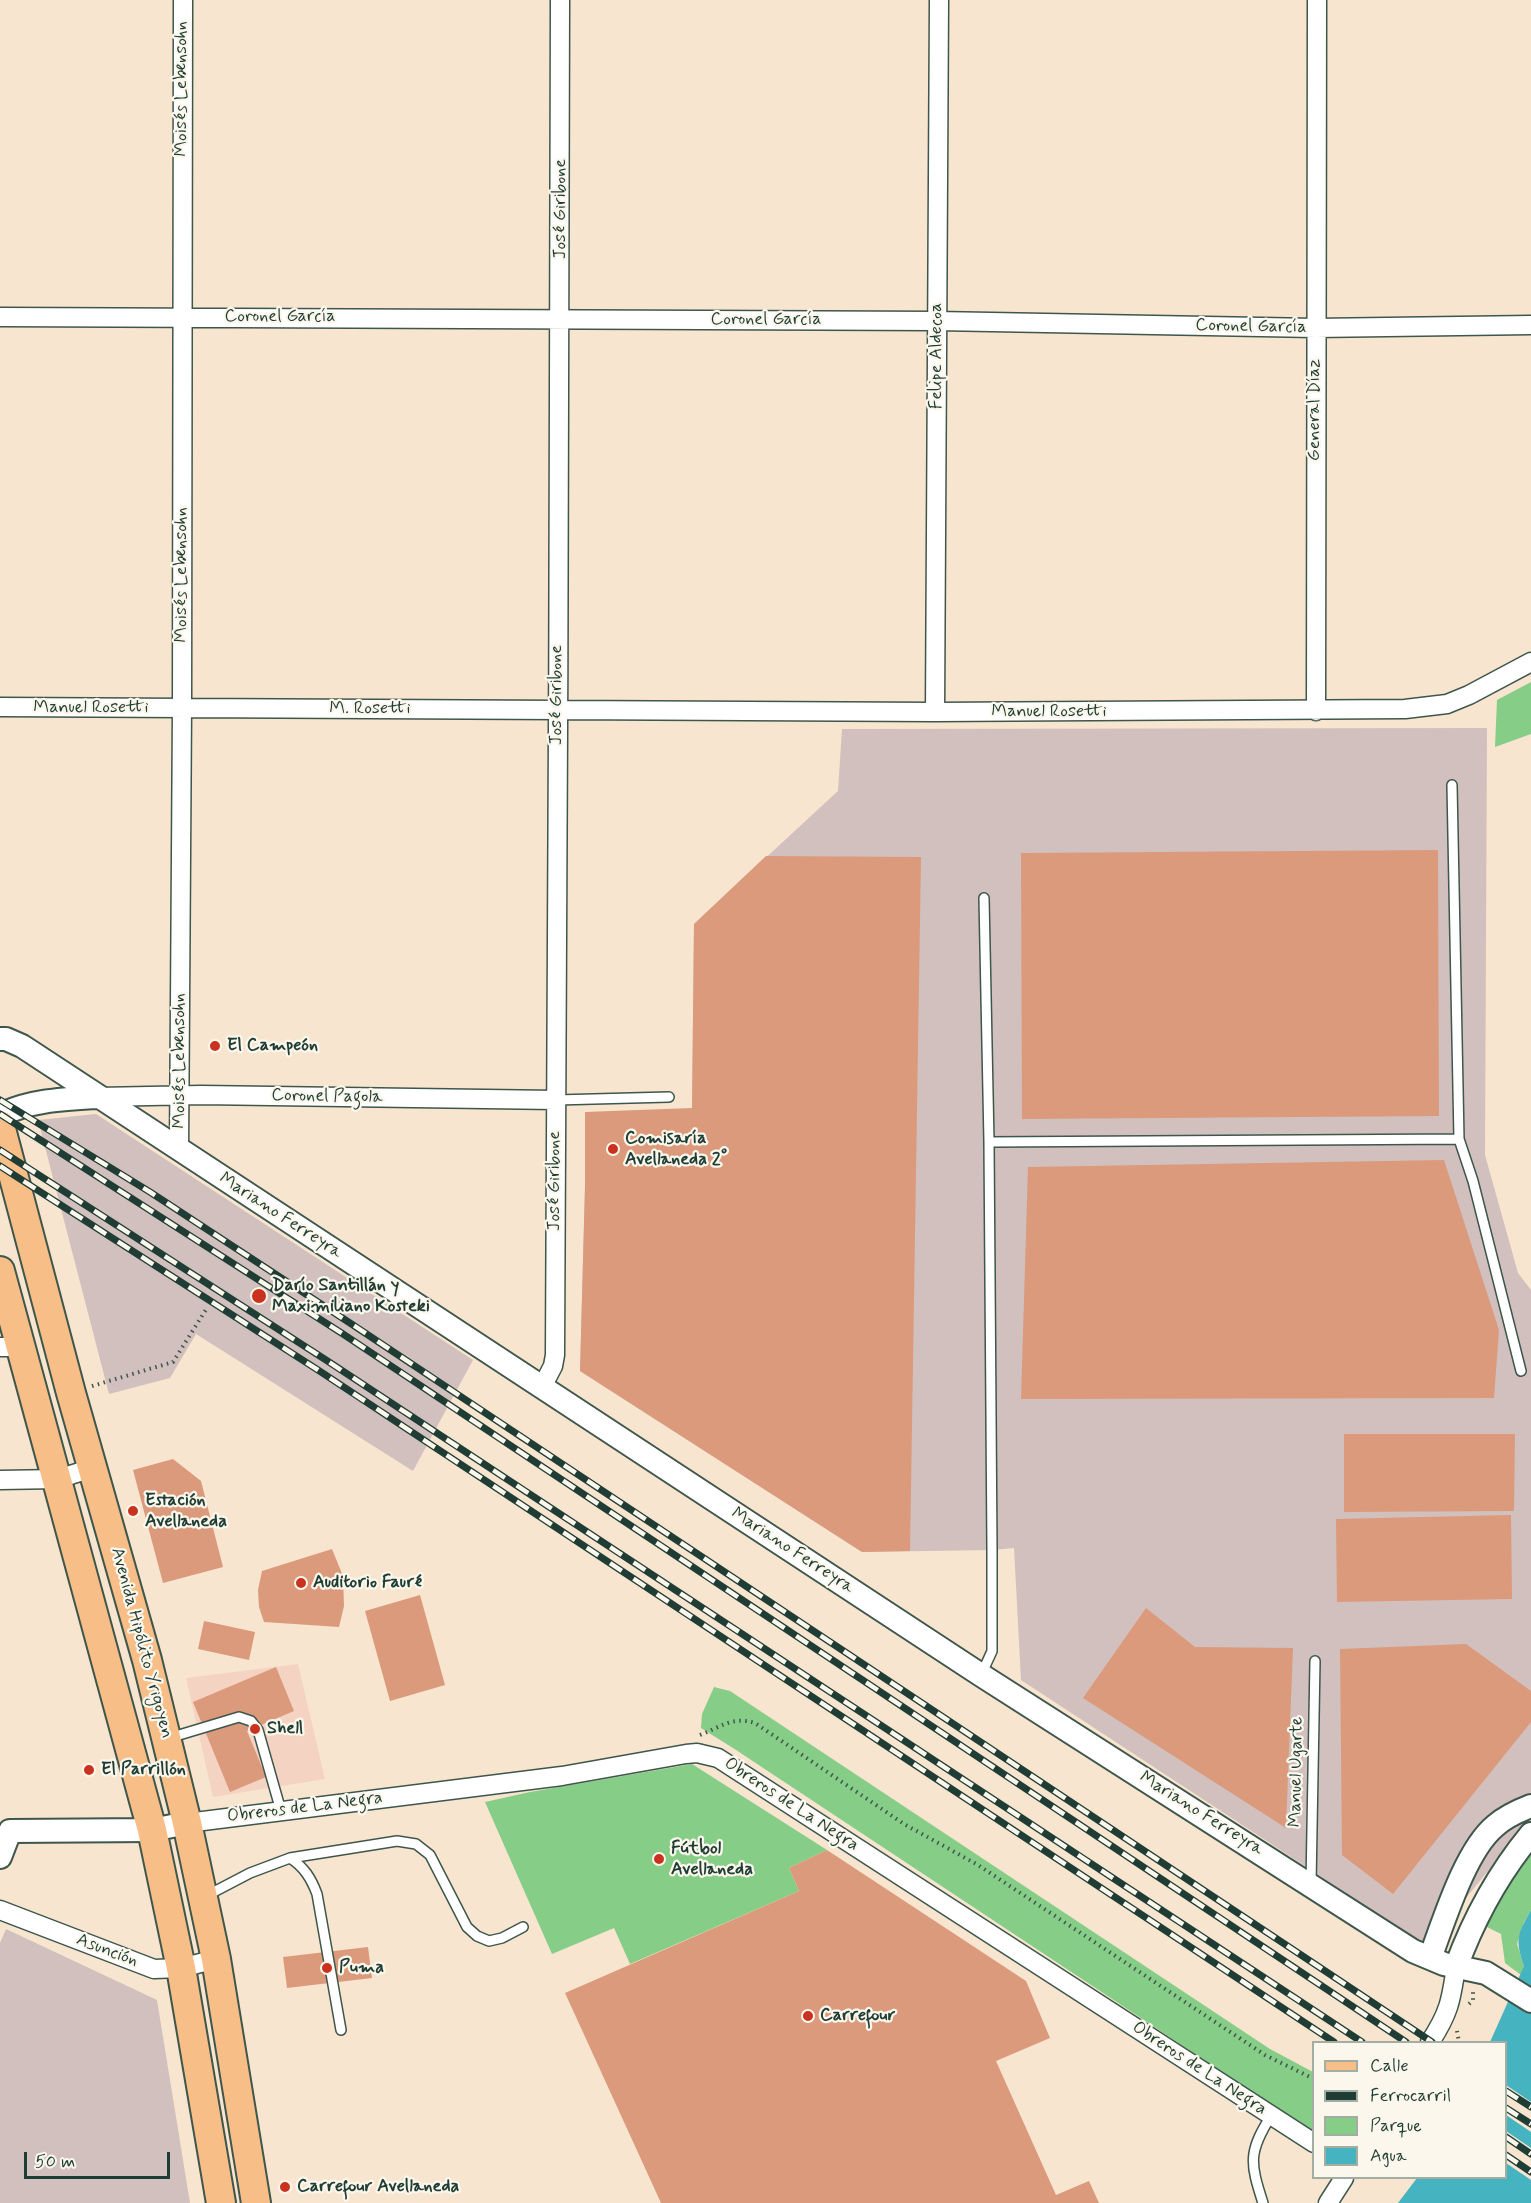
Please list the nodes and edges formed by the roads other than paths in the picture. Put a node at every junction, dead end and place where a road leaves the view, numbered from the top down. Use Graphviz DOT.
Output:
graph roads {
  1 [pos="183,0"];
  2 [pos="560,0"];
  3 [pos="939,0"];
  4 [pos="1317,0"];
  5 [pos="0,316"];
  6 [pos="181,317"];
  7 [pos="561,319"];
  8 [pos="937,321"];
  9 [pos="1531,325"];
  10 [pos="1315,328"];
  11 [pos="1531,662"];
  12 [pos="0,707"];
  13 [pos="182,708"];
  14 [pos="557,710"];
  15 [pos="1316,711"];
  16 [pos="935,712"];
  17 [pos="1452,785"];
  18 [pos="984,898"];
  19 [pos="0,1039"];
  20 [pos="180,1095"];
  21 [pos="98,1097"];
  22 [pos="669,1097"];
  23 [pos="556,1100"];
  24 [pos="0,1115"];
  25 [pos="0,1125"];
  26 [pos="1459,1139"];
  27 [pos="989,1143"];
  28 [pos="179,1150"];
  29 [pos="0,1271"];
  30 [pos="10,1347"];
  31 [pos="1521,1371"];
  32 [pos="542,1387"];
  33 [pos="92,1468"];
  34 [pos="58,1479"];
  35 [pos="0,1480"];
  36 [pos="1315,1660"];
  37 [pos="981,1675"];
  38 [pos="166,1739"];
  39 [pos="1531,1806"];
  40 [pos="281,1812"];
  41 [pos="188,1823"];
  42 [pos="1494,1826"];
  43 [pos="152,1830"];
  44 [pos="5,1831"];
  45 [pos="1527,1839"];
  46 [pos="0,1857"];
  47 [pos="290,1858"];
  48 [pos="1311,1884"];
  49 [pos="202,1897"];
  50 [pos="0,1910"];
  51 [pos="523,1928"];
  52 [pos="1430,1958"];
  53 [pos="216,1959"];
  54 [pos="1456,1967"];
  55 [pos="181,1968"];
  56 [pos="1531,2001"];
  57 [pos="341,2030"];
  58 [pos="1431,2041"];
  59 [pos="1271,2116"];
  60 [pos="1312,2142"];
  61 [pos="1343,2179"];
  62 [pos="221,2203"];
  63 [pos="256,2203"];
  64 [pos="1263,2203"];
  65 [pos="1328,2203"];
  1 -- 6 [label="street, Moisés Lebensohn"];
  2 -- 7 [label="street, José Giribone"];
  3 -- 8 [label="street, Felipe Aldecoa"];
  4 -- 10 [label="street, General Díaz"];
  5 -- 6 [label="street, Coronel García"];
  6 -- 7 [label="street, Coronel García"];
  6 -- 13 [label="street, Moisés Lebensohn"];
  7 -- 8 [label="street, Coronel García"];
  7 -- 14 [label="street, José Giribone"];
  8 -- 10 [label="street, Coronel García"];
  8 -- 16 [label="street, Felipe Aldecoa"];
  9 -- 10 [label="street, Coronel García"];
  10 -- 15 [label="street, General Díaz"];
  11 -- 15 [label="street, Manuel Rosetti"];
  12 -- 13 [label="street, Manuel Rosetti"];
  13 -- 14 [label="street, M. Rosetti"];
  13 -- 20 [label="street, Moisés Lebensohn"];
  14 -- 16 [label="street, Manuel Rosetti"];
  14 -- 23 [label="street, José Giribone"];
  15 -- 16 [label="street, Manuel Rosetti"];
  17 -- 26 [label="lane"];
  18 -- 27 [label="lane"];
  19 -- 21 [label="street, Mariano Ferreyra"];
  20 -- 21 [label="street, Coronel Pagola"];
  20 -- 23 [label="street, Coronel Pagola"];
  20 -- 28 [label="street, Moisés Lebensohn"];
  21 -- 24 [label="street"];
  21 -- 28 [label="street, Mariano Ferreyra"];
  22 -- 23 [label="lane"];
  23 -- 32 [label="street, José Giribone"];
  25 -- 33 [label="main road, Avenida Hipólito Yrigoyen"];
  26 -- 27 [label="lane"];
  26 -- 31 [label="lane"];
  27 -- 37 [label="lane"];
  28 -- 32 [label="street, Mariano Ferreyra"];
  29 -- 30 [label="main road, Avenida Hipólito Yrigoyen"];
  30 -- 34 [label="main road, Avenida Hipólito Yrigoyen"];
  32 -- 37 [label="street, Mariano Ferreyra"];
  33 -- 34 [label="street"];
  33 -- 38 [label="main road, Avenida Hipólito Yrigoyen"];
  34 -- 35 [label="street"];
  34 -- 43 [label="main road, Avenida Hipólito Yrigoyen"];
  36 -- 48 [label="lane, Manuel Ugarte"];
  37 -- 48 [label="street, Mariano Ferreyra"];
  38 -- 40 [label="lane"];
  38 -- 41 [label="main road, Avenida Hipólito Yrigoyen"];
  39 -- 42 [label="street"];
  40 -- 41 [label="street, Obreros de La Negra"];
  40 -- 59 [label="street, Obreros de La Negra"];
  41 -- 43 [label="street, Obreros de La Negra"];
  41 -- 49 [label="main road, Avenida Hipólito Yrigoyen"];
  42 -- 45 [label="street"];
  42 -- 52 [label="street"];
  43 -- 44 [label="street, Obreros de La Negra"];
  43 -- 55 [label="main road, Avenida Hipólito Yrigoyen"];
  44 -- 46 [label="street"];
  45 -- 54 [label="street"];
  47 -- 49 [label="lane"];
  47 -- 51 [label="lane"];
  47 -- 57 [label="lane"];
  48 -- 52 [label="street, Mariano Ferreyra"];
  49 -- 53 [label="main road, Avenida Hipólito Yrigoyen"];
  50 -- 55 [label="street, Asunción"];
  52 -- 54 [label="street, Mariano Ferreyra"];
  53 -- 55 [label="street, Asunción"];
  53 -- 63 [label="main road, Avenida Hipólito Yrigoyen"];
  54 -- 56 [label="street, Mariano Ferreyra"];
  54 -- 58 [label="street"];
  55 -- 62 [label="main road, Avenida Hipólito Yrigoyen"];
  59 -- 60 [label="street, Obreros de La Negra"];
  59 -- 64 [label="lane"];
  61 -- 65 [label="street"];
}
